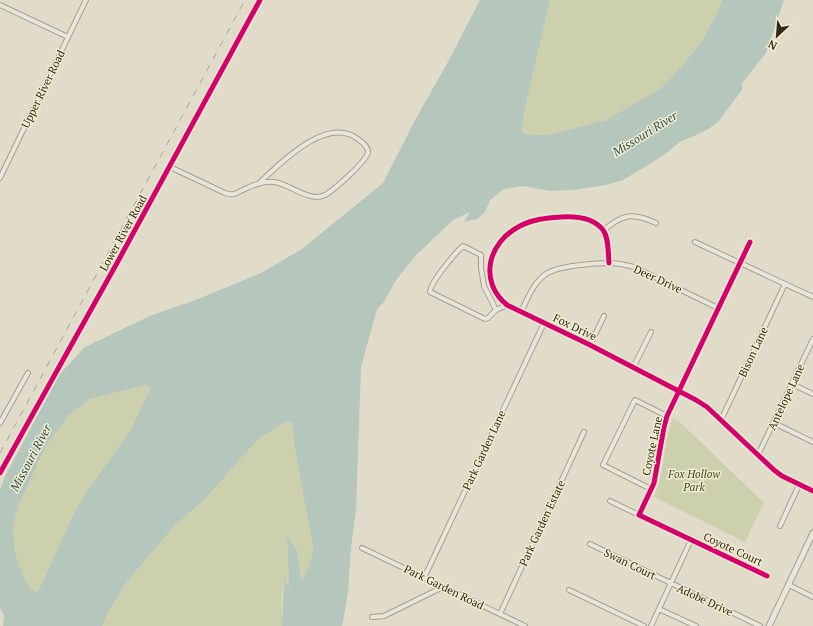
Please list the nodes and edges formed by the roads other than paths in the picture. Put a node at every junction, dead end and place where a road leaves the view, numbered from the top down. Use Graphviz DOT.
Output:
graph roads {
  1 [pos="86,0"];
  2 [pos="260,0"];
  3 [pos="0,5"];
  4 [pos="68,37"];
  5 [pos="170,167"];
  6 [pos="0,178"];
  7 [pos="258,184"];
  8 [pos="656,223"];
  9 [pos="603,230"];
  10 [pos="695,242"];
  11 [pos="750,242"];
  12 [pos="609,263"];
  13 [pos="740,263"];
  14 [pos="785,284"];
  15 [pos="813,298"];
  16 [pos="507,305"];
  17 [pos="718,308"];
  18 [pos="496,310"];
  19 [pos="521,312"];
  20 [pos="604,316"];
  21 [pos="544,323"];
  22 [pos="651,332"];
  23 [pos="813,339"];
  24 [pos="590,345"];
  25 [pos="812,346"];
  26 [pos="633,368"];
  27 [pos="28,373"];
  28 [pos="792,384"];
  29 [pos="679,392"];
  30 [pos="813,394"];
  31 [pos="1,416"];
  32 [pos="667,416"];
  33 [pos="721,420"];
  34 [pos="0,423"];
  35 [pos="774,424"];
  36 [pos="584,432"];
  37 [pos="813,442"];
  38 [pos="758,455"];
  39 [pos="0,473"];
  40 [pos="800,485"];
  41 [pos="651,490"];
  42 [pos="813,491"];
  43 [pos="610,501"];
  44 [pos="639,515"];
  45 [pos="780,526"];
  46 [pos="813,533"];
  47 [pos="691,540"];
  48 [pos="590,544"];
  49 [pos="811,544"];
  50 [pos="362,548"];
  51 [pos="767,576"];
  52 [pos="424,578"];
  53 [pos="671,584"];
  54 [pos="789,585"];
  55 [pos="443,587"];
  56 [pos="569,590"];
  57 [pos="813,597"];
  58 [pos="659,609"];
  59 [pos="500,614"];
  60 [pos="372,617"];
  61 [pos="514,620"];
  62 [pos="511,626"];
  63 [pos="525,626"];
  64 [pos="644,626"];
  65 [pos="651,626"];
  66 [pos="696,626"];
  67 [pos="760,626"];
  68 [pos="770,626"];
  1 -- 4 [label="street, Upper River Road"];
  2 -- 5 [label="street, Lower River Road"];
  3 -- 4 [label="street"];
  4 -- 6 [label="street, Upper River Road"];
  5 -- 7 [label="street"];
  5 -- 39 [label="street, Lower River Road"];
  7 -- 7 [label="street"];
  8 -- 9 [label="street"];
  9 -- 12 [label="street"];
  9 -- 16 [label="street, Fox Drive"];
  10 -- 13 [label="street"];
  11 -- 13 [label="street, Coyote Lane"];
  12 -- 17 [label="street, Deer Drive"];
  12 -- 19 [label="street, Deer Drive"];
  13 -- 14 [label="street"];
  13 -- 17 [label="street, Coyote Lane"];
  14 -- 15 [label="street"];
  14 -- 33 [label="street, Bison Lane"];
  16 -- 18 [label="street"];
  16 -- 19 [label="street, Fox Drive"];
  17 -- 29 [label="street, Coyote Lane"];
  18 -- 18 [label="street"];
  19 -- 21 [label="street, Fox Drive"];
  20 -- 24 [label="street"];
  21 -- 24 [label="street, Fox Drive"];
  21 -- 52 [label="street, Park Garden Lane"];
  22 -- 26 [label="street"];
  23 -- 25 [label="street, Antelope Lane"];
  24 -- 26 [label="street, Fox Drive"];
  25 -- 28 [label="street, Antelope Lane"];
  26 -- 29 [label="street, Fox Drive"];
  27 -- 31 [label="street"];
  28 -- 30 [label="street"];
  28 -- 35 [label="street, Antelope Lane"];
  29 -- 32 [label="street, Coyote Lane"];
  29 -- 33 [label="street, Fox Drive"];
  31 -- 34 [label="street"];
  32 -- 41 [label="street, Coyote Lane"];
  32 -- 41 [label="street"];
  33 -- 38 [label="street, Fox Drive"];
  35 -- 37 [label="street"];
  35 -- 38 [label="street, Antelope Lane"];
  36 -- 59 [label="street, Park Garden Estate"];
  38 -- 40 [label="street, Fox Drive"];
  40 -- 42 [label="street, Fox Drive"];
  40 -- 45 [label="street"];
  41 -- 44 [label="street, Coyote Lane"];
  43 -- 44 [label="street"];
  44 -- 47 [label="street"];
  46 -- 49 [label="street"];
  47 -- 51 [label="street, Coyote Court"];
  47 -- 53 [label="street"];
  48 -- 53 [label="street, Swan Court"];
  49 -- 54 [label="street"];
  50 -- 52 [label="street, Park Garden Road"];
  52 -- 55 [label="street, Park Garden Road"];
  53 -- 58 [label="street"];
  53 -- 67 [label="street, Adobe Drive"];
  54 -- 57 [label="street"];
  54 -- 68 [label="street"];
  55 -- 59 [label="street, Park Garden Road"];
  55 -- 60 [label="street"];
  56 -- 64 [label="street"];
  58 -- 65 [label="street"];
  58 -- 66 [label="street"];
  59 -- 61 [label="street, Park Garden Road"];
  61 -- 62 [label="street"];
  61 -- 63 [label="street, Park Garden Road"];
}
